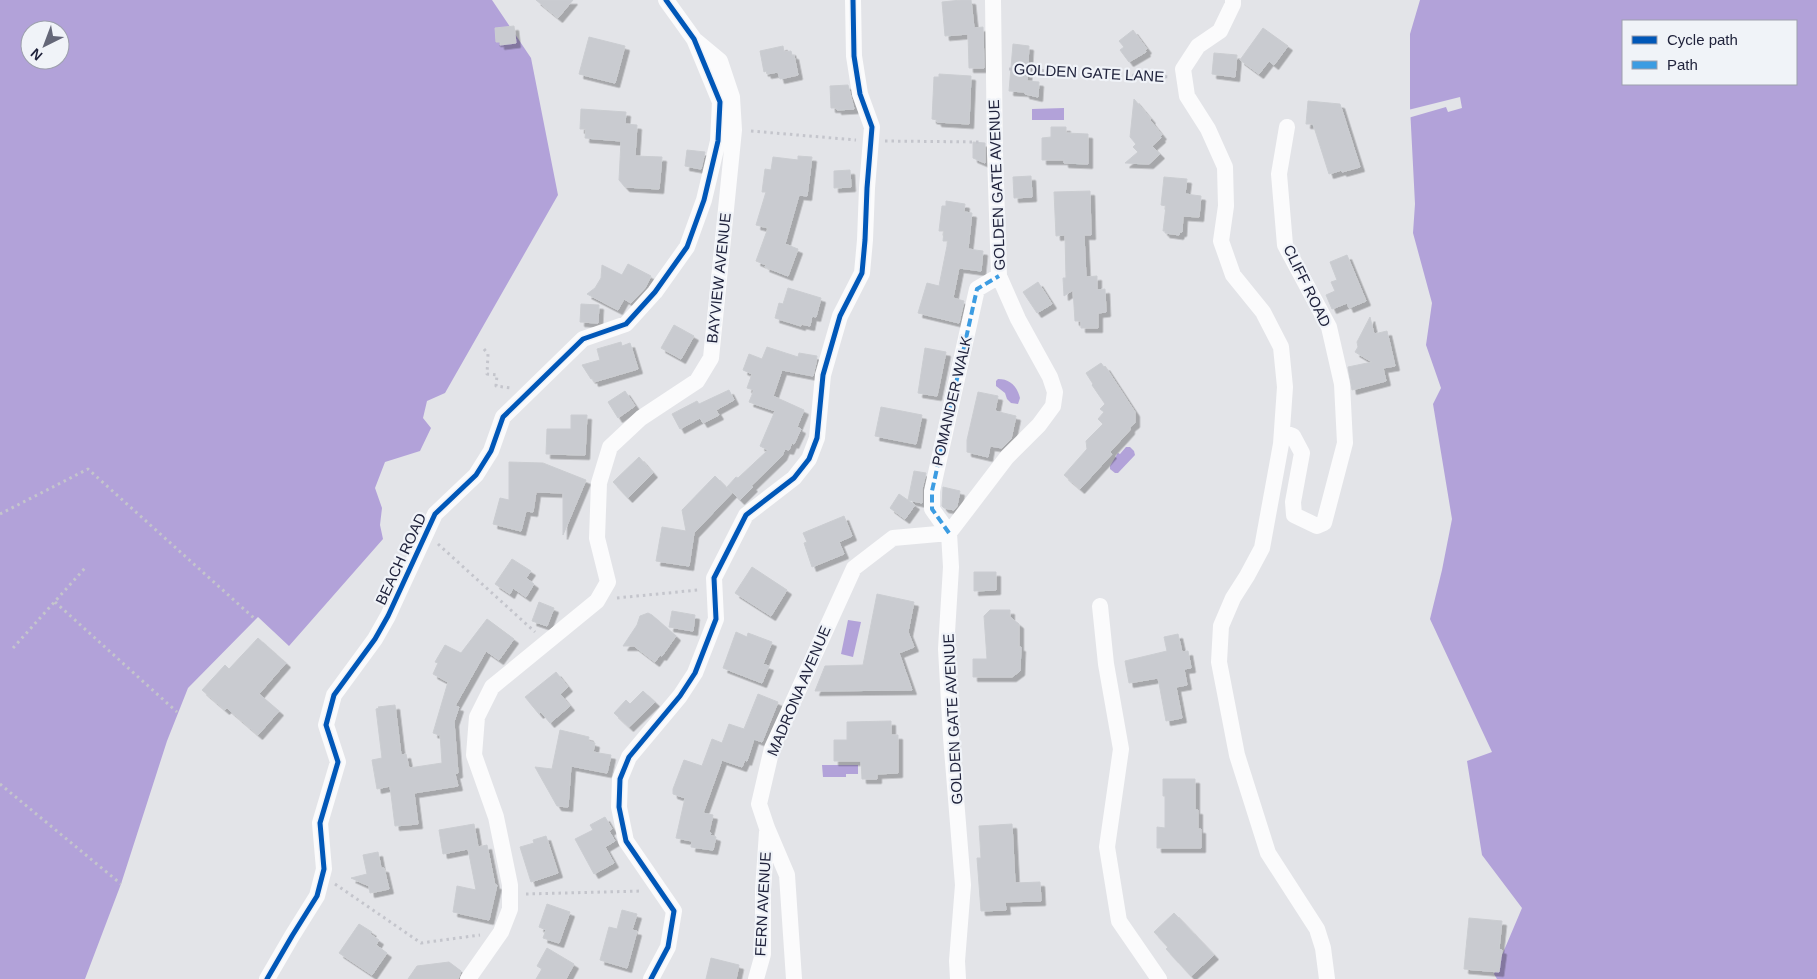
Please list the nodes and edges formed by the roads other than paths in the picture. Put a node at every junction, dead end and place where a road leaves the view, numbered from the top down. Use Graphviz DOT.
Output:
graph roads {
  1 [pos="666,0"];
  2 [pos="853,0"];
  3 [pos="993,0"];
  4 [pos="1233,0"];
  5 [pos="694,39"];
  6 [pos="1286,127"];
  7 [pos="1000,276"];
  8 [pos="1282,432"];
  9 [pos="949,533"];
  10 [pos="1100,606"];
  11 [pos="767,828"];
  12 [pos="267,979"];
  13 [pos="468,979"];
  14 [pos="651,979"];
  15 [pos="756,979"];
  16 [pos="794,979"];
  17 [pos="958,979"];
  18 [pos="1159,979"];
  19 [pos="1327,979"];
  1 -- 5 [label="street, BEACH ROAD"];
  2 -- 14 [label="street"];
  3 -- 7 [label="street, GOLDEN GATE AVENUE"];
  4 -- 8 [label="street"];
  5 -- 12 [label="street, BEACH ROAD"];
  5 -- 13 [label="street, BAYVIEW AVENUE"];
  6 -- 8 [label="street, CLIFF ROAD"];
  7 -- 9 [label="street, POMANDER WALK"];
  7 -- 9 [label="street, GOLDEN GATE AVENUE"];
  8 -- 19 [label="street"];
  9 -- 11 [label="street, MADRONA AVENUE"];
  9 -- 17 [label="street, GOLDEN GATE AVENUE"];
  10 -- 18 [label="street"];
  11 -- 15 [label="street, FERN AVENUE"];
  11 -- 16 [label="street, MADRONA AVENUE"];
}
